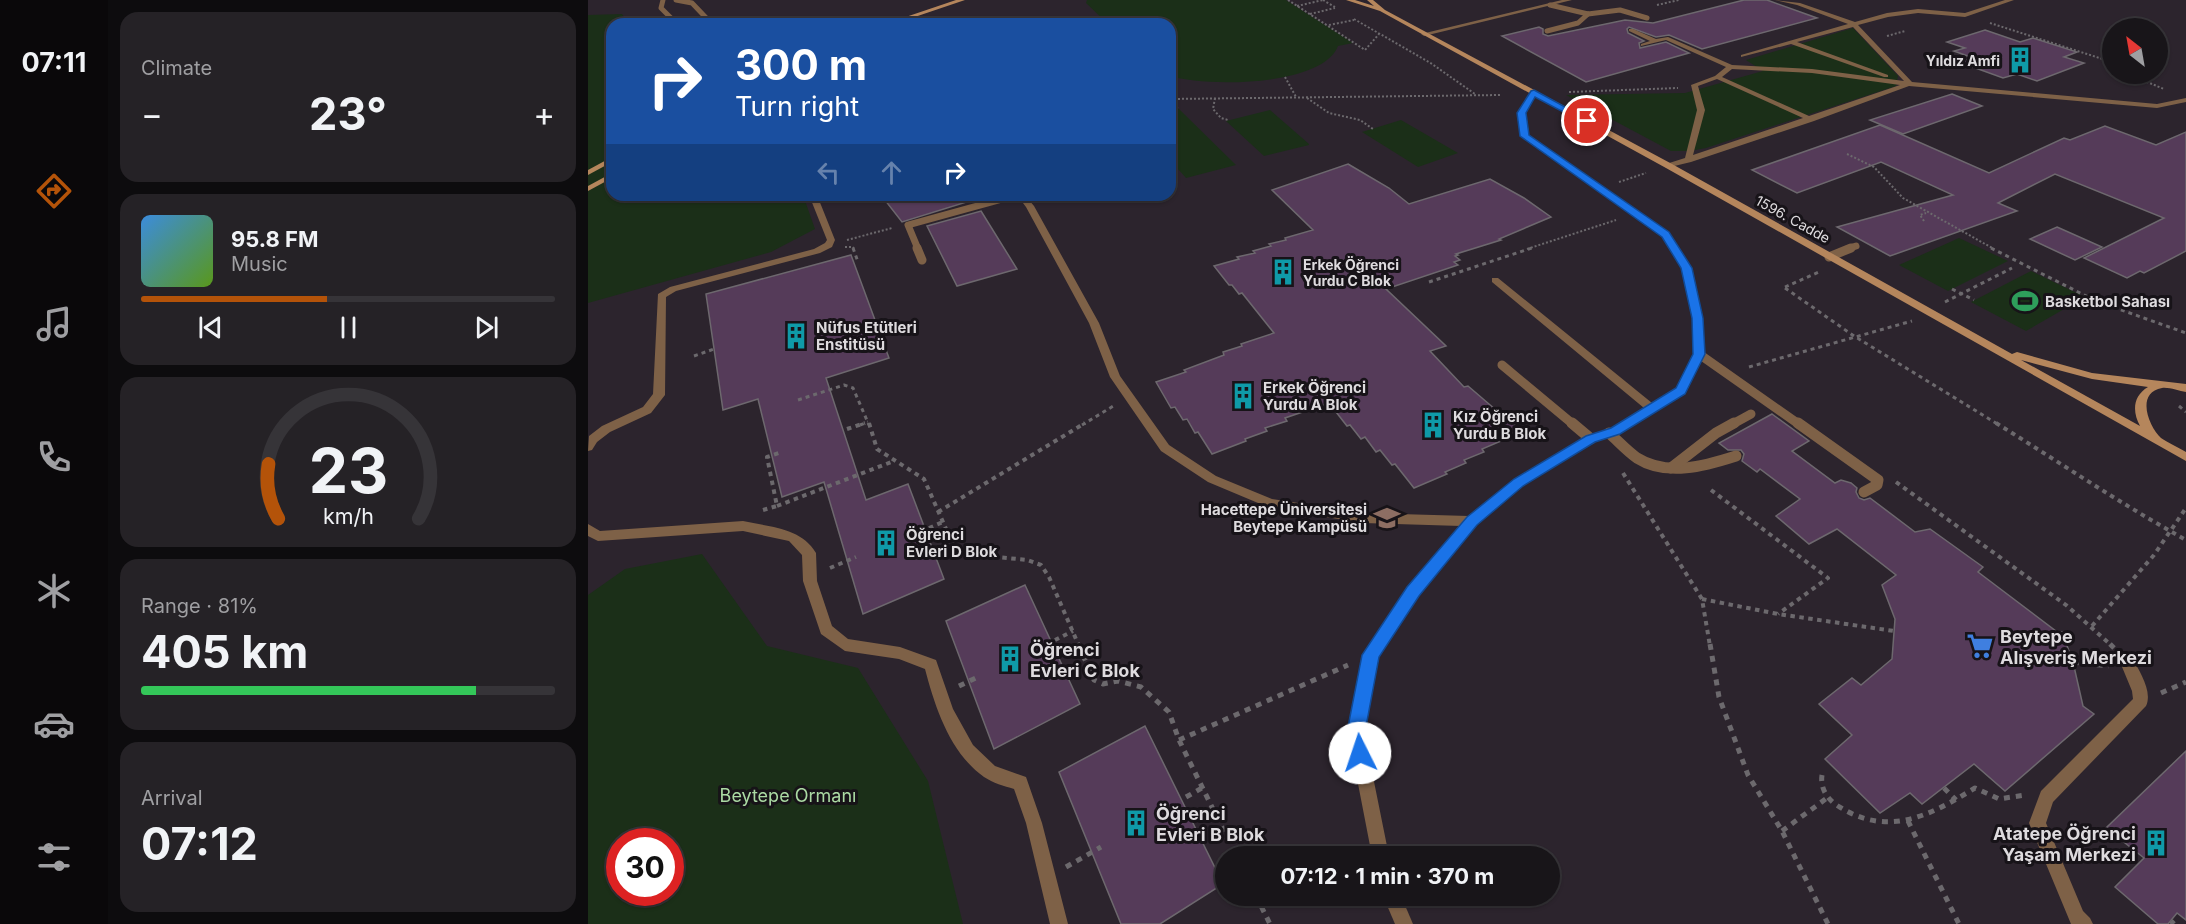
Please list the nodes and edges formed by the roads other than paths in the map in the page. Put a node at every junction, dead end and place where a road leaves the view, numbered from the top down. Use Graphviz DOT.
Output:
graph roads {
  1 [pos="663,0"];
  2 [pos="676,0"];
  3 [pos="962,0"];
  4 [pos="1349,0"];
  5 [pos="1370,0"];
  6 [pos="1569,0"];
  7 [pos="1777,0"];
  8 [pos="2011,0"];
  9 [pos="1550,5"];
  10 [pos="1383,11"];
  11 [pos="1588,14"];
  12 [pos="671,18"];
  13 [pos="706,18"];
  14 [pos="906,18"];
  15 [pos="1647,18"];
  16 [pos="1854,24"];
  17 [pos="1631,30"];
  18 [pos="1547,31"];
  19 [pos="1424,34"];
  20 [pos="1655,41"];
  21 [pos="1790,42"];
  22 [pos="1643,45"];
  23 [pos="1743,56"];
  24 [pos="1733,59"];
  25 [pos="1719,62"];
  26 [pos="1731,67"];
  27 [pos="1717,77"];
  28 [pos="1910,84"];
  29 [pos="1534,93"];
  30 [pos="2186,100"];
  31 [pos="1811,119"];
  32 [pos="1688,160"];
  33 [pos="606,162"];
  34 [pos="1669,166"];
  35 [pos="588,173"];
  36 [pos="606,178"];
  37 [pos="588,189"];
  38 [pos="815,201"];
  39 [pos="996,201"];
  40 [pos="1025,201"];
  41 [pos="1856,246"];
  42 [pos="1829,257"];
  43 [pos="922,260"];
  44 [pos="1495,280"];
  45 [pos="1977,338"];
  46 [pos="1699,354"];
  47 [pos="1502,365"];
  48 [pos="2158,386"];
  49 [pos="2186,388"];
  50 [pos="1651,408"];
  51 [pos="1751,414"];
  52 [pos="1609,433"];
  53 [pos="1591,439"];
  54 [pos="2166,446"];
  55 [pos="588,447"];
  56 [pos="1736,456"];
  57 [pos="2186,457"];
  58 [pos="1671,468"];
  59 [pos="1864,492"];
  60 [pos="1472,521"];
  61 [pos="588,529"];
  62 [pos="2129,665"];
  63 [pos="1378,846"];
  64 [pos="1396,906"];
  65 [pos="2077,922"];
  66 [pos="1059,924"];
  67 [pos="1404,924"];
  1 -- 12 [label="lane"];
  2 -- 13 [label="lane"];
  3 -- 14 [label="street"];
  4 -- 10 [label="street, 1596. Cadde"];
  5 -- 10 [label="street, 1596. Cadde"];
  6 -- 9 [label="street"];
  7 -- 16 [label="street"];
  8 -- 16 [label="street"];
  9 -- 11 [label="lane"];
  9 -- 19 [label="street"];
  10 -- 19 [label="street, 1596. Cadde"];
  11 -- 15 [label="lane"];
  11 -- 18 [label="lane"];
  16 -- 21 [label="street"];
  16 -- 28 [label="street"];
  17 -- 20 [label="street"];
  19 -- 29 [label="street, 1596. Cadde"];
  20 -- 22 [label="street"];
  20 -- 25 [label="street"];
  21 -- 23 [label="street"];
  21 -- 28 [label="street"];
  24 -- 25 [label="street"];
  25 -- 26 [label="street"];
  26 -- 27 [label="street"];
  26 -- 28 [label="street"];
  27 -- 31 [label="street"];
  27 -- 32 [label="street"];
  28 -- 30 [label="street"];
  28 -- 31 [label="street"];
  29 -- 34 [label="street, 1596. Cadde"];
  29 -- 46 [label="street"];
  31 -- 32 [label="street"];
  32 -- 34 [label="street"];
  33 -- 35 [label="street"];
  34 -- 42 [label="street, 1596. Cadde"];
  36 -- 37 [label="street"];
  38 -- 55 [label="street"];
  39 -- 43 [label="lane"];
  40 -- 60 [label="street"];
  41 -- 42 [label="lane"];
  42 -- 45 [label="street, 1596. Cadde"];
  44 -- 50 [label="street"];
  45 -- 48 [label="street"];
  45 -- 54 [label="street, 1596. Cadde"];
  46 -- 50 [label="street"];
  46 -- 59 [label="lane"];
  47 -- 53 [label="lane"];
  48 -- 49 [label="street"];
  48 -- 54 [label="street"];
  50 -- 52 [label="street"];
  51 -- 58 [label="lane"];
  52 -- 53 [label="street"];
  52 -- 58 [label="lane"];
  53 -- 60 [label="street"];
  54 -- 57 [label="street, 1596. Cadde"];
  56 -- 58 [label="lane"];
  60 -- 63 [label="street"];
  61 -- 66 [label="street"];
  62 -- 65 [label="street"];
  64 -- 67 [label="street"];
}
